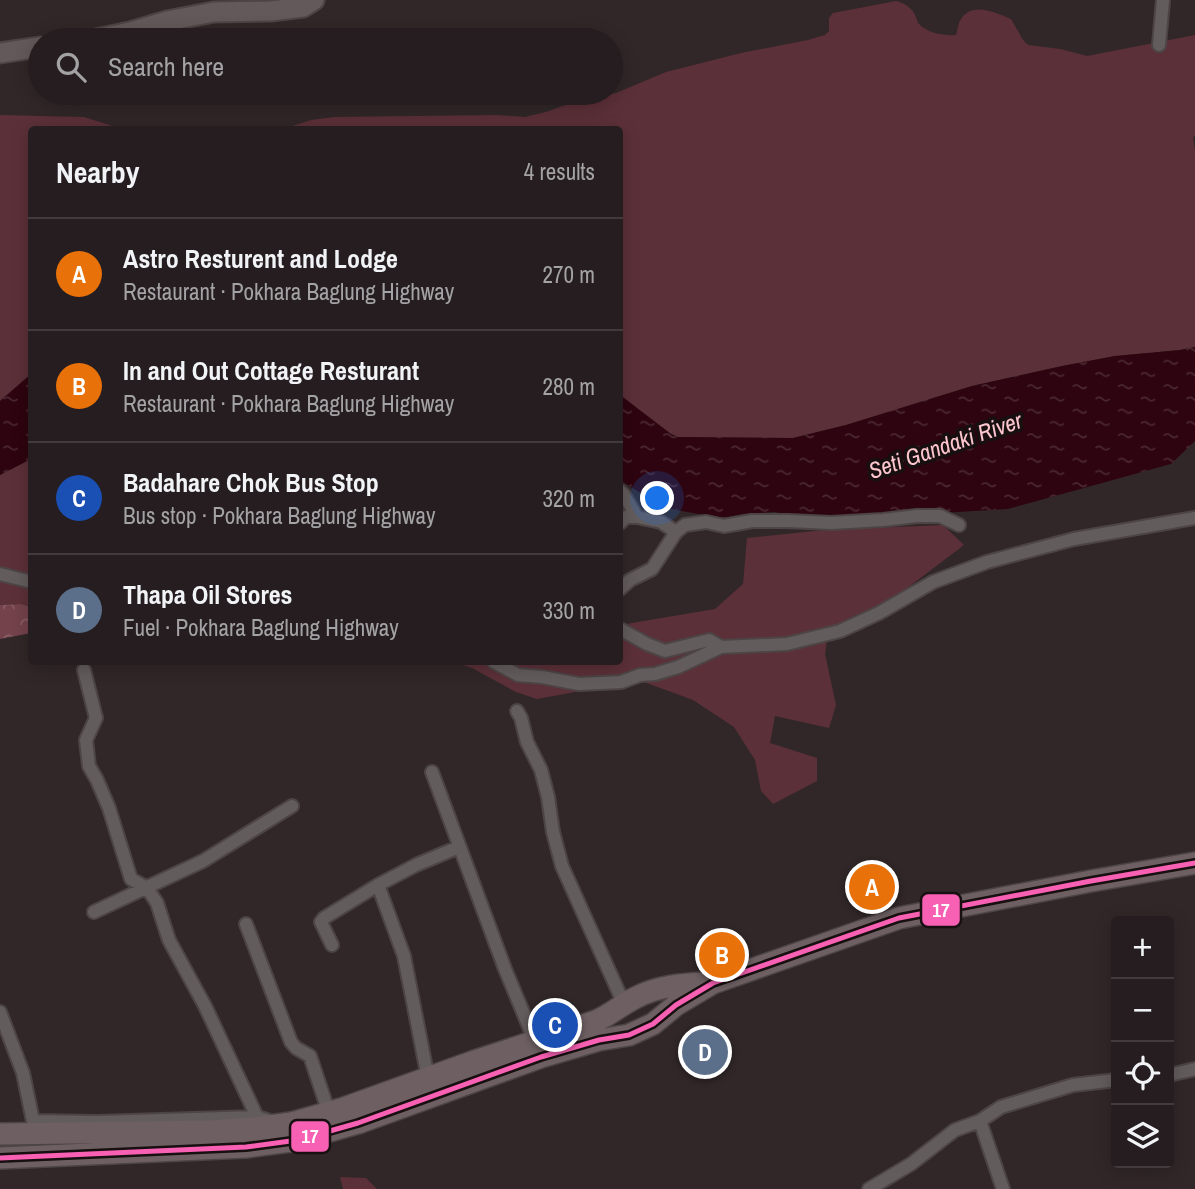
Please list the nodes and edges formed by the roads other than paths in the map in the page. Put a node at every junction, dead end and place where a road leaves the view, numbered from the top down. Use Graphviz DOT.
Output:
graph roads {
  1 [pos="314,0"];
  2 [pos="1163,0"];
  3 [pos="143,28"];
  4 [pos="1159,46"];
  5 [pos="28,49"];
  6 [pos="0,53"];
  7 [pos="623,494"];
  8 [pos="637,517"];
  9 [pos="1195,518"];
  10 [pos="623,520"];
  11 [pos="959,525"];
  12 [pos="676,532"];
  13 [pos="0,574"];
  14 [pos="28,581"];
  15 [pos="623,586"];
  16 [pos="623,631"];
  17 [pos="721,647"];
  18 [pos="500,665"];
  19 [pos="84,670"];
  20 [pos="517,711"];
  21 [pos="432,772"];
  22 [pos="292,806"];
  23 [pos="459,846"];
  24 [pos="1195,863"];
  25 [pos="378,885"];
  26 [pos="147,888"];
  27 [pos="94,912"];
  28 [pos="246,924"];
  29 [pos="331,945"];
  30 [pos="713,983"];
  31 [pos="624,1004"];
  32 [pos="0,1012"];
  33 [pos="535,1041"];
  34 [pos="1195,1069"];
  35 [pos="1174,1074"];
  36 [pos="428,1078"];
  37 [pos="1111,1081"];
  38 [pos="329,1113"];
  39 [pos="257,1117"];
  40 [pos="979,1121"];
  41 [pos="278,1125"];
  42 [pos="0,1134"];
  43 [pos="0,1158"];
  44 [pos="869,1189"];
  45 [pos="1003,1189"];
  1 -- 3 [label="main road"];
  2 -- 4 [label="street"];
  5 -- 6 [label="main road"];
  7 -- 8 [label="street"];
  8 -- 10 [label="street"];
  8 -- 12 [label="street"];
  9 -- 17 [label="street"];
  11 -- 12 [label="street"];
  12 -- 15 [label="street"];
  13 -- 14 [label="street"];
  16 -- 17 [label="street"];
  17 -- 18 [label="street"];
  19 -- 26 [label="street"];
  20 -- 31 [label="street"];
  21 -- 23 [label="street"];
  22 -- 26 [label="street"];
  23 -- 25 [label="street"];
  23 -- 33 [label="street"];
  24 -- 30 [label="highway"];
  25 -- 29 [label="street"];
  25 -- 36 [label="street"];
  26 -- 27 [label="street"];
  26 -- 39 [label="street"];
  28 -- 38 [label="street"];
  30 -- 31 [label="highway"];
  30 -- 43 [label="highway"];
  31 -- 33 [label="highway"];
  32 -- 39 [label="street"];
  33 -- 36 [label="highway"];
  34 -- 35 [label="street"];
  36 -- 38 [label="highway"];
  37 -- 40 [label="street"];
  38 -- 41 [label="highway"];
  39 -- 41 [label="street"];
  40 -- 44 [label="street"];
  40 -- 45 [label="street"];
  41 -- 42 [label="highway"];
}
